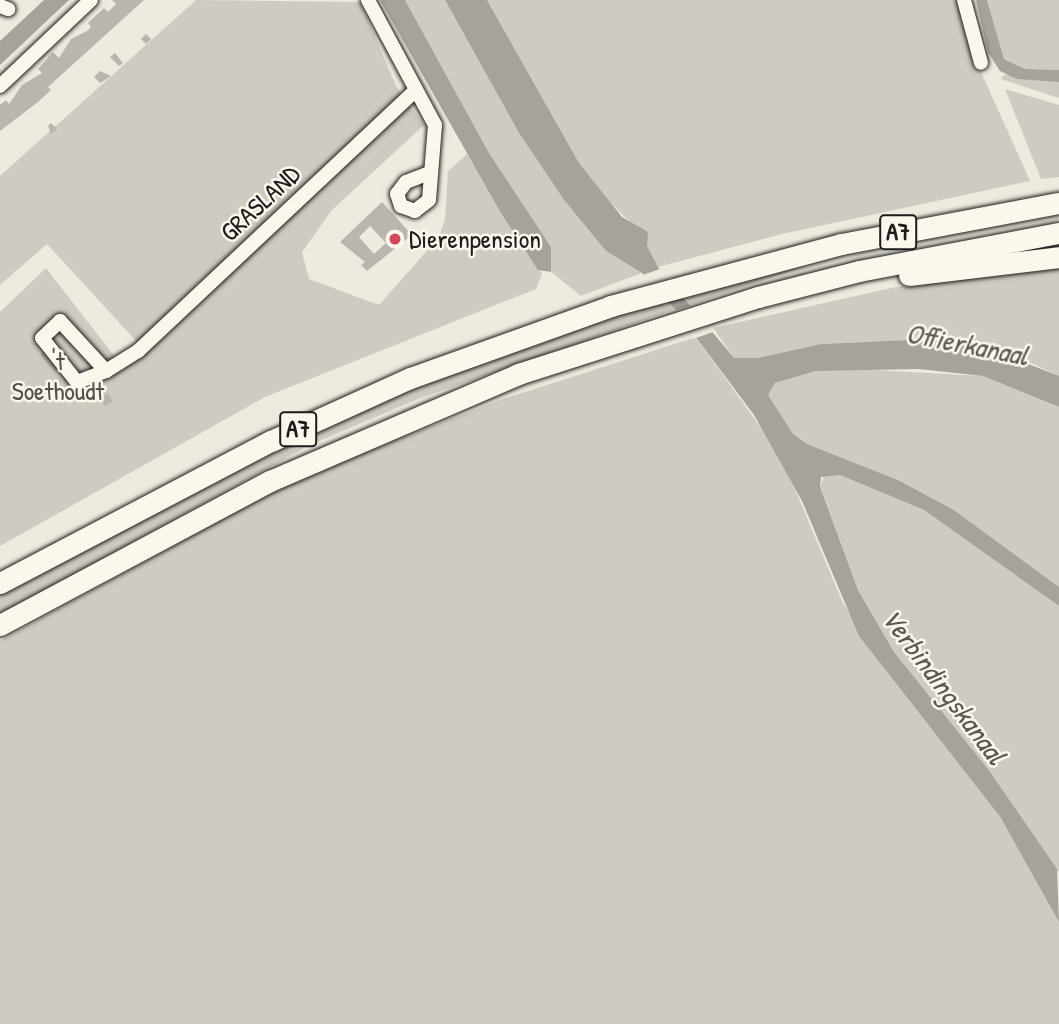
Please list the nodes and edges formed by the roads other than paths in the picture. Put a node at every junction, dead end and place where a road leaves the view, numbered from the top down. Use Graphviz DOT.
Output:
graph roads {
  1 [pos="91,0"];
  2 [pos="368,0"];
  3 [pos="964,0"];
  4 [pos="981,63"];
  5 [pos="0,86"];
  6 [pos="416,90"];
  7 [pos="429,173"];
  8 [pos="1059,204"];
  9 [pos="1059,233"];
  10 [pos="1059,257"];
  11 [pos="758,297"];
  12 [pos="106,370"];
  13 [pos="0,583"];
  14 [pos="0,625"];
  1 -- 5 [label="street"];
  2 -- 6 [label="street"];
  3 -- 4 [label="street"];
  6 -- 7 [label="street"];
  6 -- 12 [label="street, GRASLAND"];
  8 -- 13 [label="highway, A7"];
  9 -- 11 [label="highway, A7"];
  10 -- 11 [label="highway, A7"];
  11 -- 14 [label="highway, A7"];
  12 -- 12 [label="street, GRASLAND"];
}
